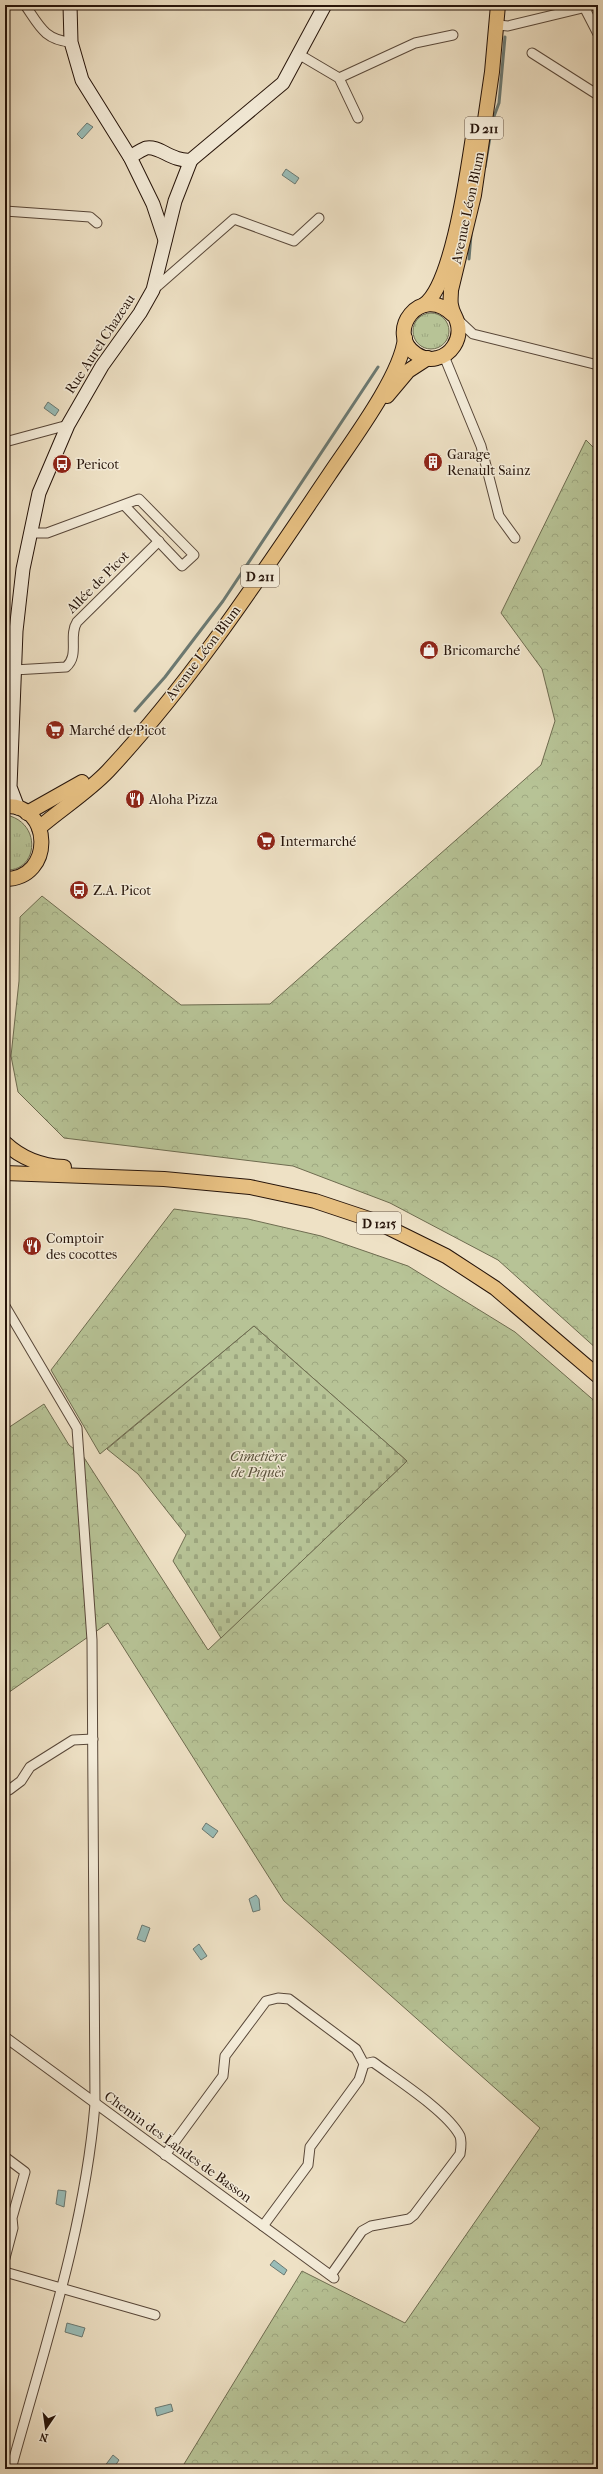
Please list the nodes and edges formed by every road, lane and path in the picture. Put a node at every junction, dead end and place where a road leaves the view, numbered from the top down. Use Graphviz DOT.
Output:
graph roads {
  1 [pos="24,5"];
  2 [pos="70,5"];
  3 [pos="325,5"];
  4 [pos="490,5"];
  5 [pos="498,5"];
  6 [pos="595,5"];
  7 [pos="584,6"];
  8 [pos="498,25"];
  9 [pos="598,34"];
  10 [pos="453,35"];
  11 [pos="71,42"];
  12 [pos="532,53"];
  13 [pos="300,55"];
  14 [pos="339,78"];
  15 [pos="598,95"];
  16 [pos="358,118"];
  17 [pos="130,157"];
  18 [pos="191,160"];
  19 [pos="5,211"];
  20 [pos="319,218"];
  21 [pos="97,223"];
  22 [pos="165,240"];
  23 [pos="153,290"];
  24 [pos="424,305"];
  25 [pos="454,317"];
  26 [pos="473,334"];
  27 [pos="405,338"];
  28 [pos="448,352"];
  29 [pos="428,358"];
  30 [pos="598,365"];
  31 [pos="368,417"];
  32 [pos="68,425"];
  33 [pos="5,442"];
  34 [pos="124,505"];
  35 [pos="30,533"];
  36 [pos="515,538"];
  37 [pos="159,541"];
  38 [pos="14,670"];
  39 [pos="8,707"];
  40 [pos="144,729"];
  41 [pos="7,790"];
  42 [pos="17,809"];
  43 [pos="39,828"];
  44 [pos="7,883"];
  45 [pos="5,1143"];
  46 [pos="5,1173"];
  47 [pos="22,1175"];
  48 [pos="116,1176"];
  49 [pos="5,1178"];
  50 [pos="5,1306"];
  51 [pos="598,1376"];
  52 [pos="93,1739"];
  53 [pos="5,1790"];
  54 [pos="5,2037"];
  55 [pos="364,2064"];
  56 [pos="95,2104"];
  57 [pos="165,2155"];
  58 [pos="5,2157"];
  59 [pos="9,2217"];
  60 [pos="263,2226"];
  61 [pos="5,2258"];
  62 [pos="5,2272"];
  63 [pos="61,2288"];
  64 [pos="155,2315"];
  65 [pos="11,2469"];
  1 -- 11 [label="street"];
  2 -- 11 [label="street"];
  3 -- 13 [label="street"];
  4 -- 24 [label="main road, Avenue Léon Blum / D 211"];
  5 -- 8 [label="main road, Avenue Léon Blum / D 211"];
  6 -- 7 [label="street"];
  7 -- 8 [label="street"];
  7 -- 9 [label="street"];
  8 -- 25 [label="main road, Avenue Léon Blum / D 211"];
  10 -- 14 [label="street"];
  11 -- 17 [label="street"];
  12 -- 15 [label="street"];
  13 -- 14 [label="street"];
  13 -- 18 [label="street"];
  14 -- 16 [label="street"];
  17 -- 18 [label="street"];
  17 -- 22 [label="street"];
  18 -- 22 [label="street, Rue Aurel Chazeau"];
  19 -- 21 [label="street"];
  20 -- 23 [label="street"];
  22 -- 23 [label="street, Rue Aurel Chazeau"];
  23 -- 32 [label="street, Rue Aurel Chazeau"];
  24 -- 25 [label="main road"];
  24 -- 27 [label="main road"];
  25 -- 26 [label="street"];
  25 -- 28 [label="main road"];
  26 -- 28 [label="street"];
  26 -- 30 [label="street"];
  27 -- 29 [label="main road"];
  27 -- 31 [label="main road, Avenue Léon Blum / D 211"];
  28 -- 29 [label="main road"];
  28 -- 36 [label="street"];
  29 -- 31 [label="main road, Avenue Léon Blum / D 211"];
  31 -- 40 [label="main road, Avenue Léon Blum / D 211"];
  32 -- 33 [label="street"];
  32 -- 35 [label="street, Rue Aurel Chazeau"];
  34 -- 35 [label="street"];
  34 -- 37 [label="street"];
  34 -- 37 [label="street"];
  35 -- 38 [label="street, Rue Aurel Chazeau"];
  37 -- 38 [label="street, Allée de Picot"];
  38 -- 39 [label="street, Rue Aurel Chazeau"];
  39 -- 41 [label="street, Rue Aurel Chazeau"];
  40 -- 42 [label="main road, Avenue Léon Blum / D 211"];
  40 -- 43 [label="main road, Avenue Léon Blum / D 211"];
  41 -- 42 [label="street, Rue Aurel Chazeau"];
  42 -- 43 [label="main road"];
  43 -- 44 [label="main road"];
  45 -- 48 [label="main road"];
  46 -- 47 [label="main road, D 1215"];
  47 -- 48 [label="main road, D 1215"];
  47 -- 49 [label="main road, D 1215"];
  48 -- 51 [label="main road, D 1215"];
  50 -- 52 [label="street"];
  52 -- 53 [label="street"];
  52 -- 56 [label="street"];
  54 -- 56 [label="street, Chemin des Landes de Basson"];
  55 -- 57 [label="street"];
  55 -- 60 [label="street"];
  55 -- 60 [label="street, Chemin des Landes de Basson"];
  56 -- 57 [label="street, Chemin des Landes de Basson"];
  56 -- 63 [label="street"];
  57 -- 60 [label="street, Chemin des Landes de Basson"];
  58 -- 59 [label="street"];
  59 -- 61 [label="street"];
  62 -- 63 [label="street"];
  63 -- 64 [label="street"];
  63 -- 65 [label="street"];
}
